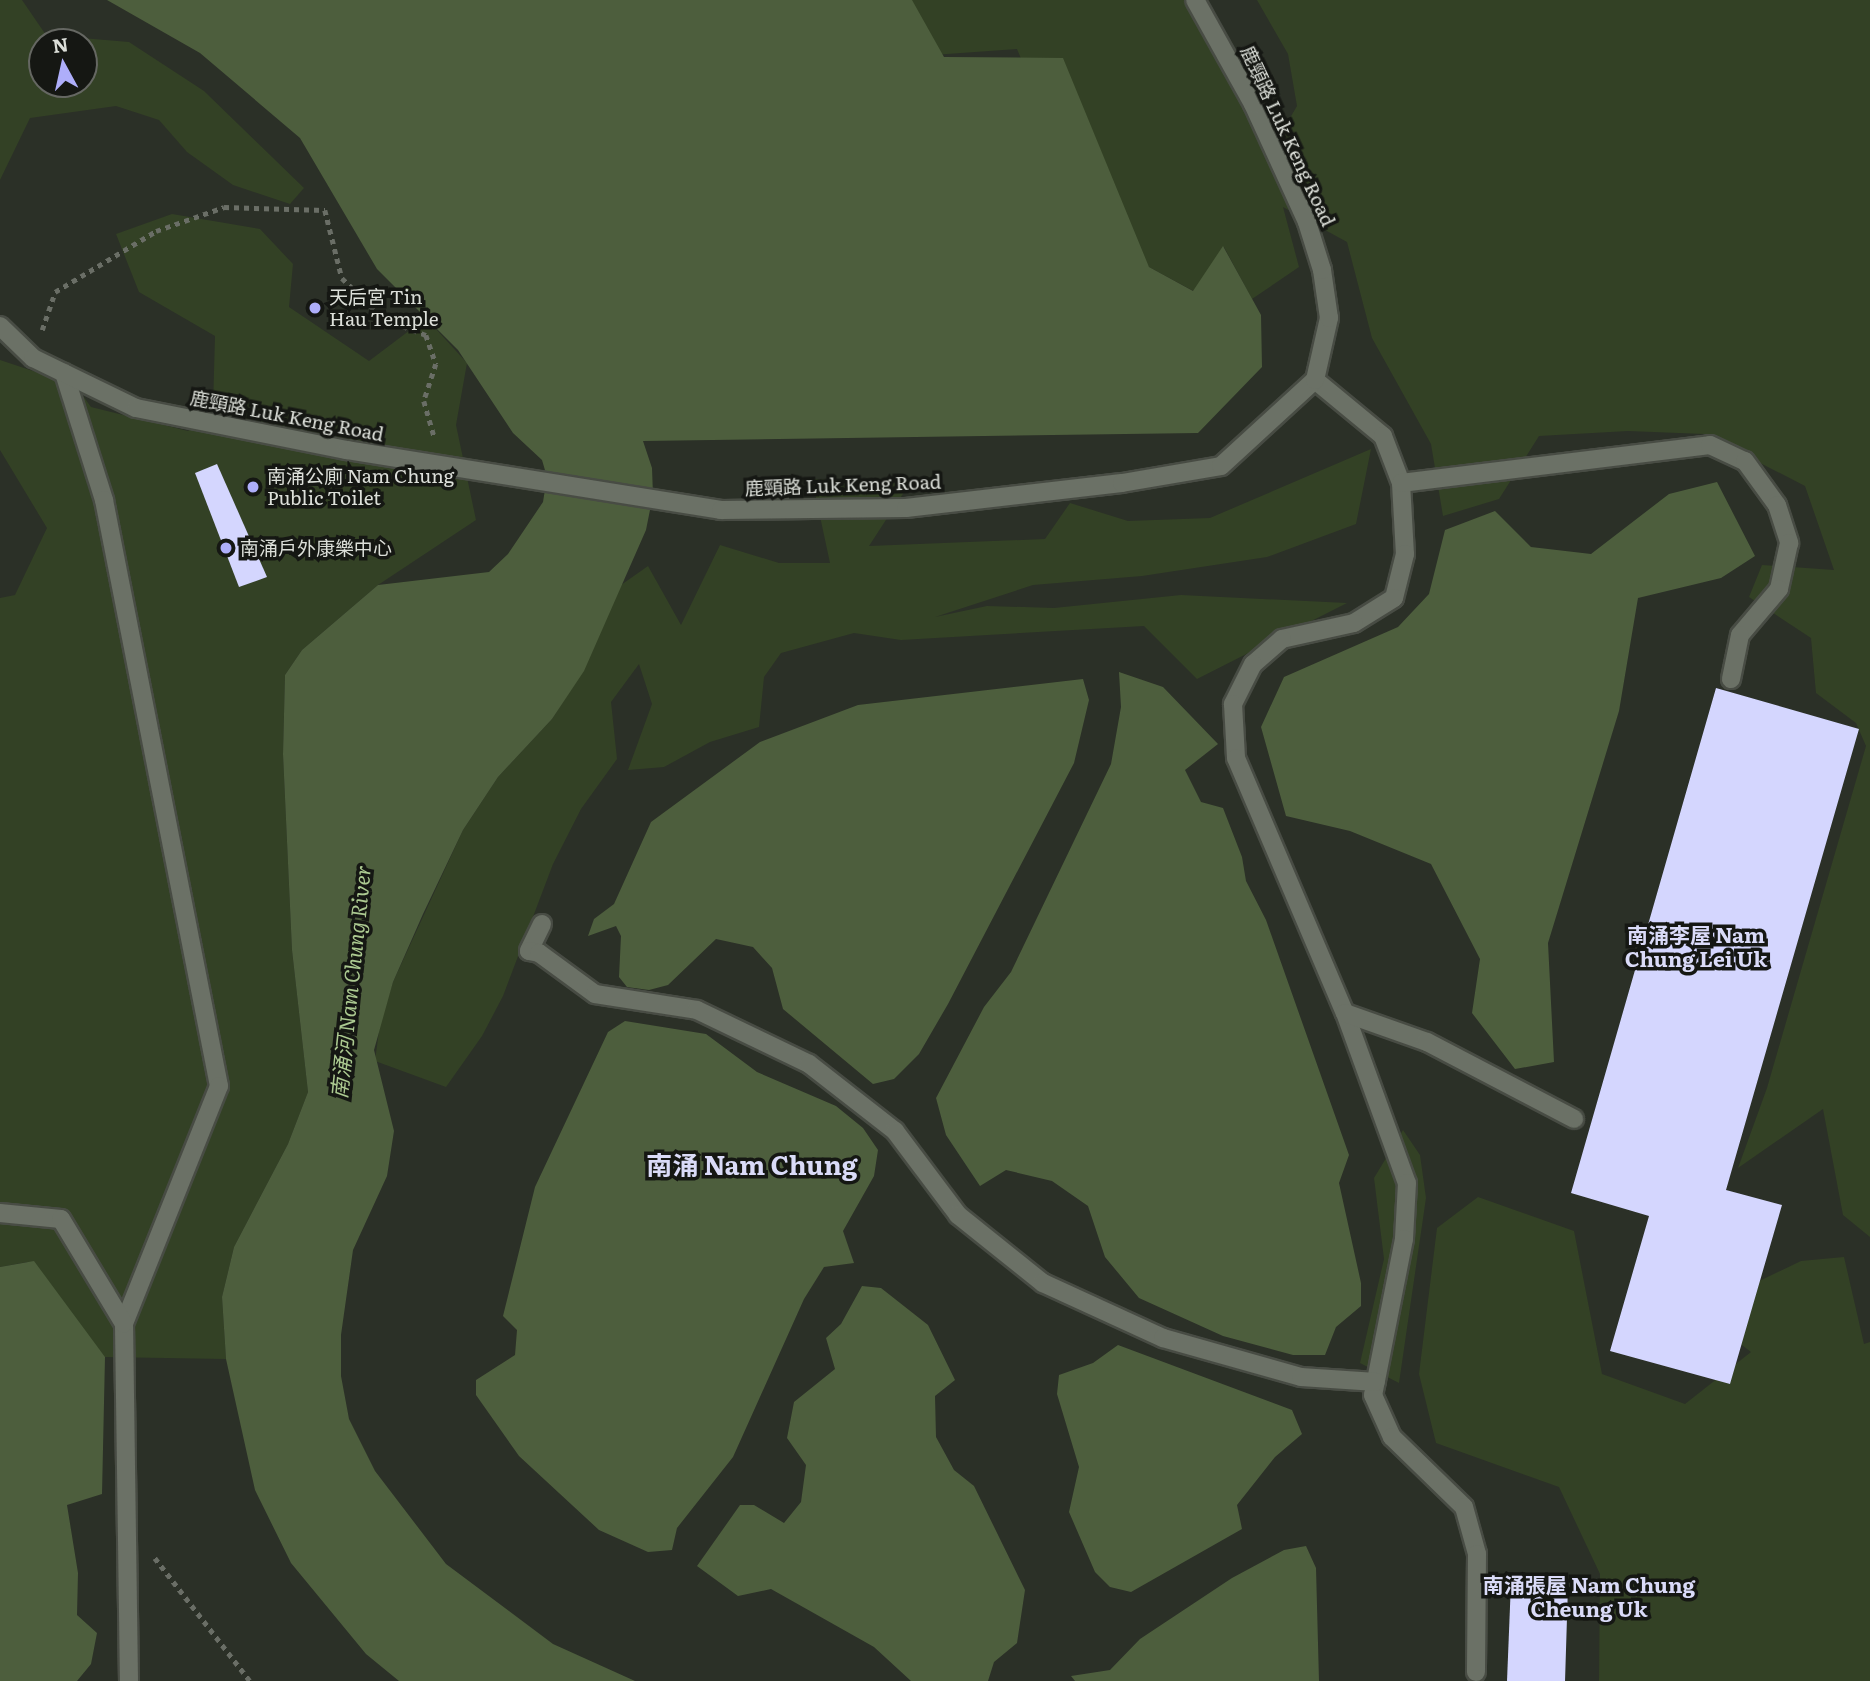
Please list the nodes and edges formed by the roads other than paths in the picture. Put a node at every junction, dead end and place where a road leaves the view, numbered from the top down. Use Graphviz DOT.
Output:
graph roads {
  1 [pos="1195,0"];
  2 [pos="0,326"];
  3 [pos="64,373"];
  4 [pos="1315,380"];
  5 [pos="1401,483"];
  6 [pos="1731,679"];
  7 [pos="542,924"];
  8 [pos="1345,1013"];
  9 [pos="1574,1119"];
  10 [pos="0,1213"];
  11 [pos="124,1324"];
  12 [pos="1376,1382"];
  13 [pos="1476,1672"];
  14 [pos="130,1681"];
  1 -- 4 [label="street, 鹿頸路 Luk Keng Road"];
  2 -- 3 [label="street, 鹿頸路 Luk Keng Road"];
  3 -- 4 [label="street, 鹿頸路 Luk Keng Road"];
  3 -- 11 [label="street"];
  4 -- 5 [label="street"];
  5 -- 6 [label="street"];
  5 -- 8 [label="street"];
  7 -- 12 [label="street"];
  8 -- 9 [label="street"];
  8 -- 12 [label="street"];
  10 -- 11 [label="street"];
  11 -- 14 [label="street"];
  12 -- 13 [label="street"];
}
